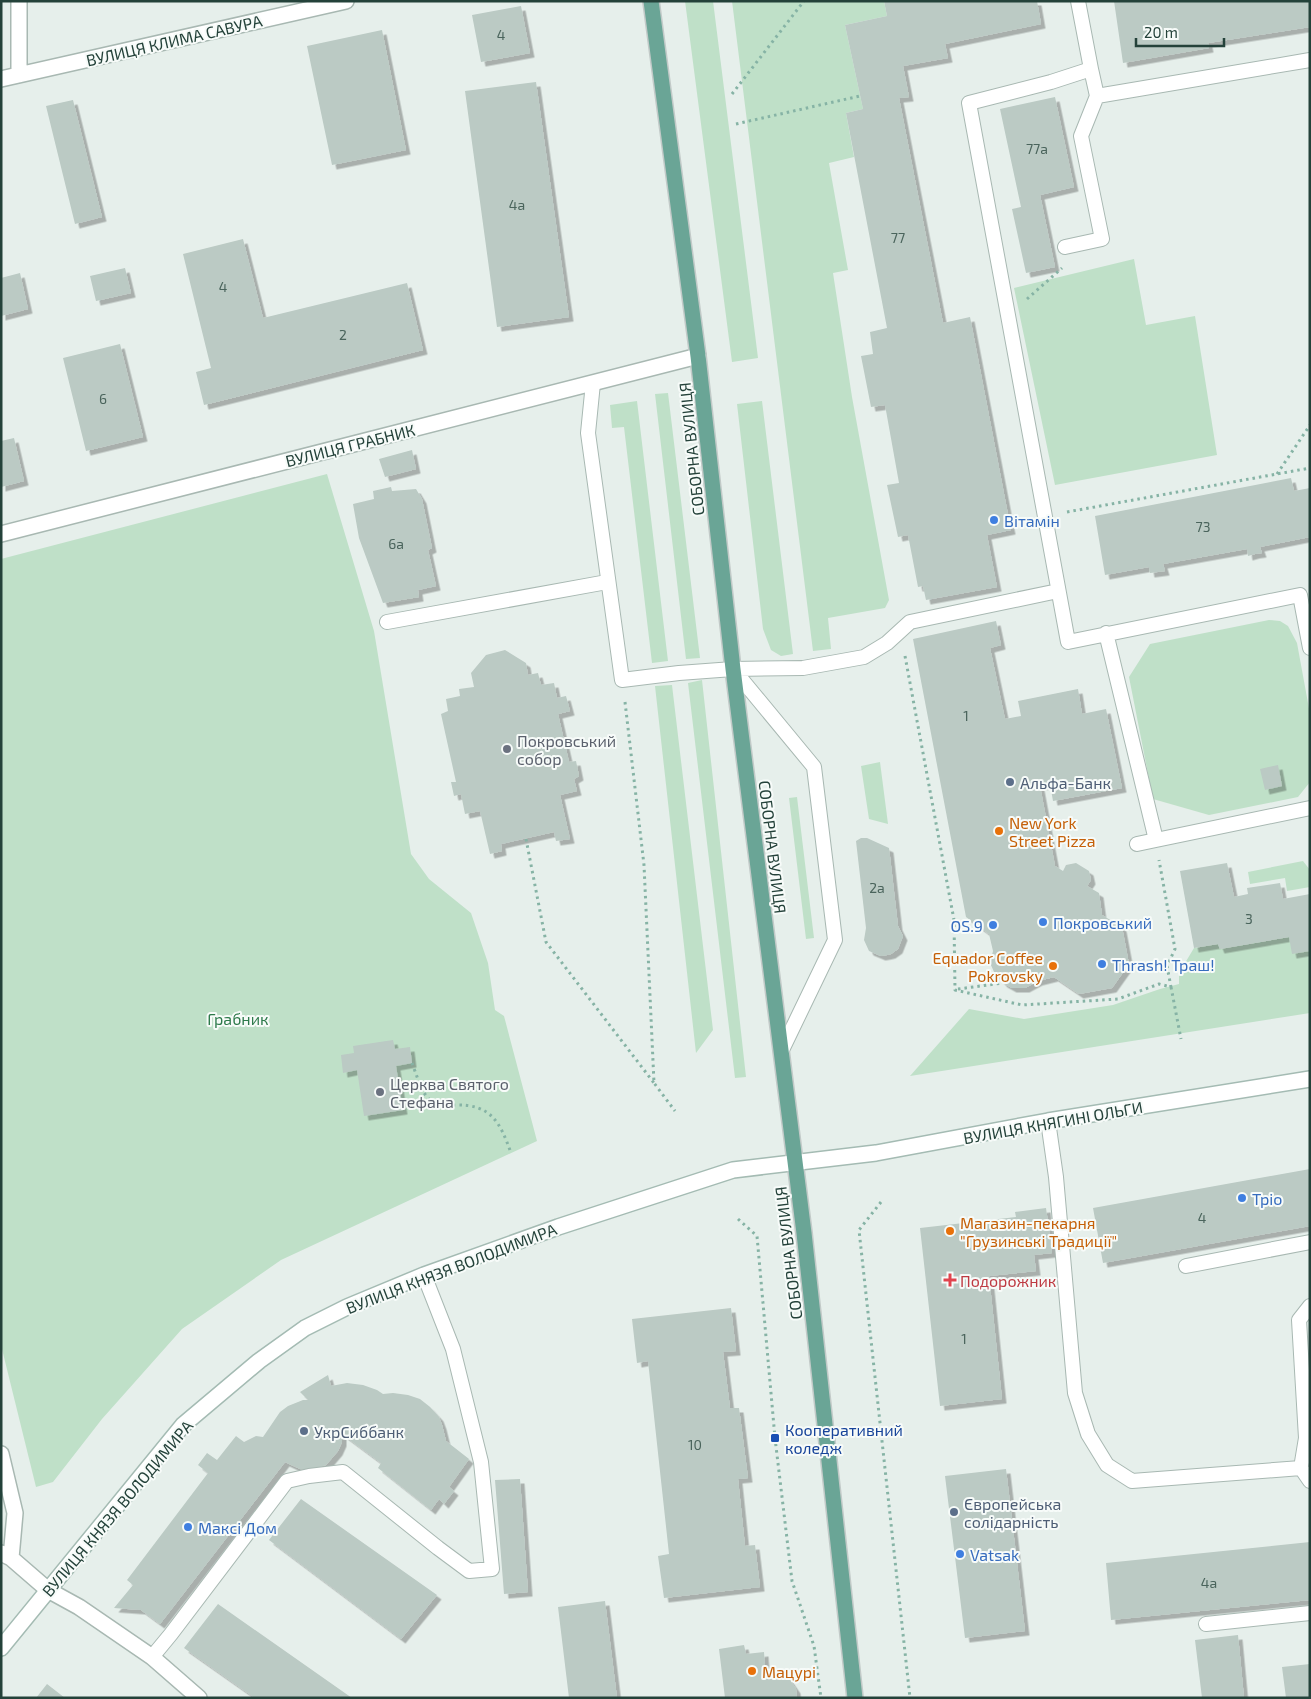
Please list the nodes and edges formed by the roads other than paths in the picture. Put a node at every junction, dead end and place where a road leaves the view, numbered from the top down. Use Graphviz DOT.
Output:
graph roads {
  1 [pos="19,1"];
  2 [pos="346,1"];
  3 [pos="651,1"];
  4 [pos="1078,1"];
  5 [pos="1310,60"];
  6 [pos="1091,69"];
  7 [pos="19,75"];
  8 [pos="1,79"];
  9 [pos="1097,96"];
  10 [pos="1064,247"];
  11 [pos="698,356"];
  12 [pos="593,382"];
  13 [pos="1,534"];
  14 [pos="608,582"];
  15 [pos="1058,591"];
  16 [pos="386,622"];
  17 [pos="1106,633"];
  18 [pos="1310,648"];
  19 [pos="733,669"];
  20 [pos="1310,808"];
  21 [pos="1156,840"];
  22 [pos="1137,844"];
  23 [pos="781,1052"];
  24 [pos="1310,1079"];
  25 [pos="1048,1121"];
  26 [pos="796,1162"];
  27 [pos="1310,1242"];
  28 [pos="1186,1266"];
  29 [pos="424,1275"];
  30 [pos="1310,1306"];
  31 [pos="1,1454"];
  32 [pos="1301,1468"];
  33 [pos="1310,1481"];
  34 [pos="6,1556"];
  35 [pos="48,1590"];
  36 [pos="1310,1613"];
  37 [pos="1206,1624"];
  38 [pos="1,1648"];
  39 [pos="152,1657"];
  40 [pos="200,1698"];
  41 [pos="855,1698"];
  1 -- 7 [label="street"];
  2 -- 7 [label="street, ВУЛИЦЯ КЛИМА САВУРА"];
  3 -- 11 [label="main road, СОБОРНА ВУЛИЦЯ"];
  4 -- 6 [label="lane"];
  5 -- 9 [label="lane"];
  6 -- 9 [label="lane"];
  6 -- 15 [label="lane"];
  7 -- 8 [label="street, ВУЛИЦЯ КЛИМА САВУРА"];
  9 -- 10 [label="lane"];
  11 -- 12 [label="street, ВУЛИЦЯ ГРАБНИК"];
  11 -- 19 [label="main road, СОБОРНА ВУЛИЦЯ"];
  12 -- 13 [label="street, ВУЛИЦЯ ГРАБНИК"];
  12 -- 14 [label="lane"];
  14 -- 16 [label="lane"];
  14 -- 19 [label="lane"];
  15 -- 17 [label="lane"];
  15 -- 19 [label="lane"];
  17 -- 18 [label="lane"];
  17 -- 21 [label="lane"];
  19 -- 23 [label="main road, СОБОРНА ВУЛИЦЯ"];
  19 -- 23 [label="lane"];
  20 -- 21 [label="lane"];
  21 -- 22 [label="lane"];
  23 -- 26 [label="main road, СОБОРНА ВУЛИЦЯ"];
  24 -- 25 [label="street, ВУЛИЦЯ КНЯГИНІ ОЛЬГИ"];
  25 -- 26 [label="street, ВУЛИЦЯ КНЯГИНІ ОЛЬГИ"];
  25 -- 32 [label="lane"];
  26 -- 29 [label="street, ВУЛИЦЯ КНЯЗЯ ВОЛОДИМИРА"];
  26 -- 41 [label="main road, СОБОРНА ВУЛИЦЯ"];
  27 -- 28 [label="lane"];
  29 -- 35 [label="street, ВУЛИЦЯ КНЯЗЯ ВОЛОДИМИРА"];
  29 -- 39 [label="lane"];
  30 -- 32 [label="lane"];
  31 -- 34 [label="street"];
  32 -- 33 [label="lane"];
  34 -- 35 [label="street"];
  35 -- 38 [label="street, ВУЛИЦЯ КНЯЗЯ ВОЛОДИМИРА"];
  35 -- 39 [label="street"];
  36 -- 37 [label="lane"];
  39 -- 40 [label="street"];
}
